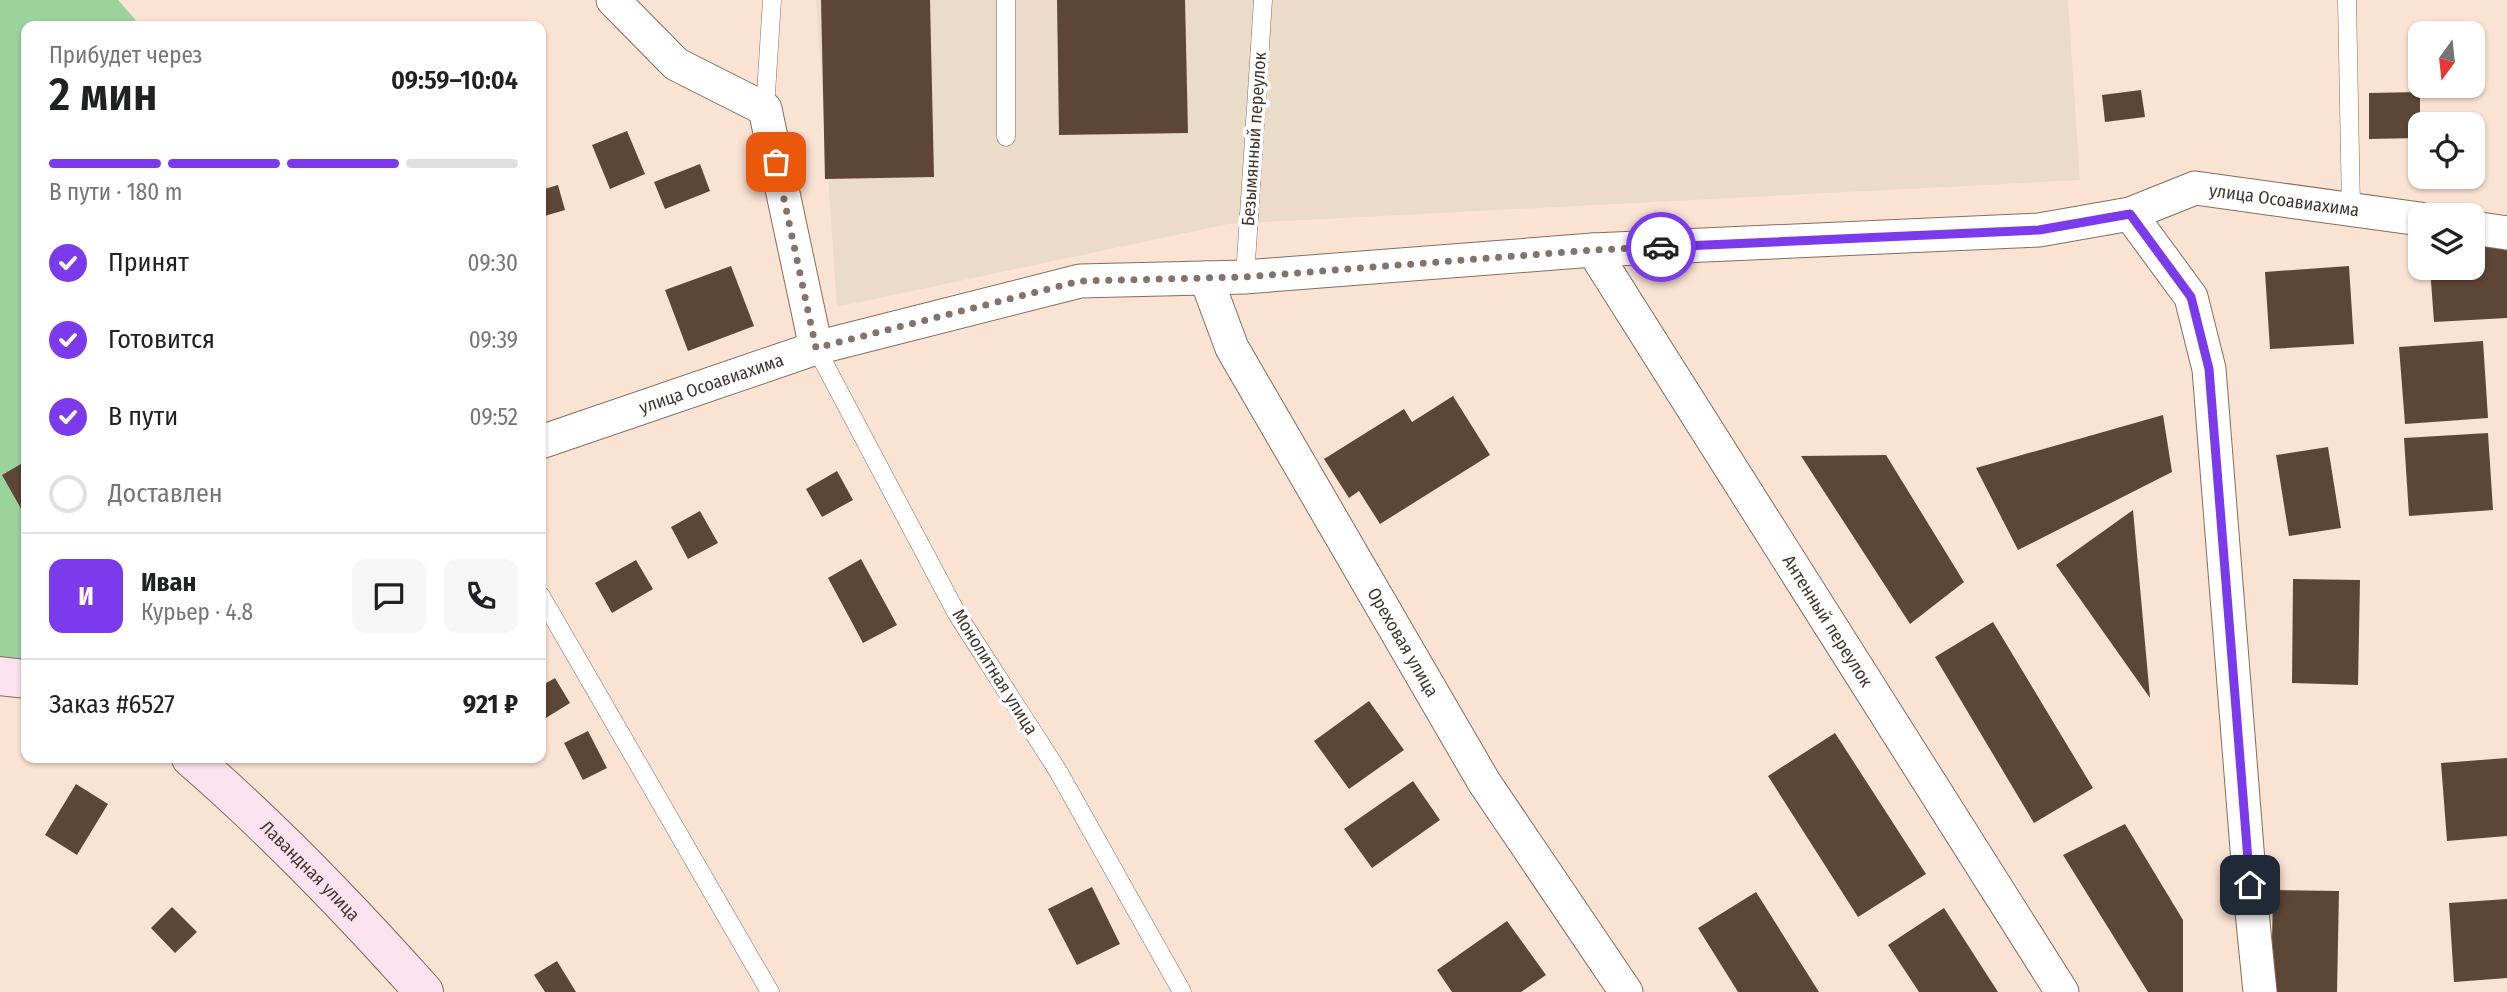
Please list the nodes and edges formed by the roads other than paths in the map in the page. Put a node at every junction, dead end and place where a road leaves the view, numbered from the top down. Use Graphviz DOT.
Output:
graph roads {
  1 [pos="613,0"];
  2 [pos="772,0"];
  3 [pos="1006,0"];
  4 [pos="1262,0"];
  5 [pos="2347,0"];
  6 [pos="765,109"];
  7 [pos="1006,137"];
  8 [pos="2351,208"];
  9 [pos="2130,214"];
  10 [pos="2408,217"];
  11 [pos="2485,230"];
  12 [pos="2507,233"];
  13 [pos="1593,250"];
  14 [pos="1245,277"];
  15 [pos="1206,278"];
  16 [pos="816,348"];
  17 [pos="546,440"];
  18 [pos="546,605"];
  19 [pos="0,677"];
  20 [pos="21,679"];
  21 [pos="197,763"];
  22 [pos="424,992"];
  23 [pos="770,992"];
  24 [pos="1182,992"];
  25 [pos="1626,992"];
  26 [pos="2062,992"];
  27 [pos="2260,992"];
  1 -- 6 [label="street"];
  2 -- 6 [label="lane"];
  3 -- 7 [label="lane"];
  4 -- 14 [label="lane, Безымянный переулок"];
  5 -- 8 [label="lane"];
  6 -- 16 [label="street"];
  8 -- 9 [label="street, улица Осоавиахима"];
  8 -- 10 [label="street, улица Осоавиахима"];
  9 -- 13 [label="street, улица Осоавиахима"];
  9 -- 27 [label="street"];
  11 -- 12 [label="street"];
  13 -- 14 [label="street, улица Осоавиахима"];
  13 -- 26 [label="street, Антенный переулок"];
  14 -- 15 [label="street, улица Осоавиахима"];
  15 -- 16 [label="street, улица Осоавиахима"];
  15 -- 25 [label="street, Ореховая улица"];
  16 -- 17 [label="street, улица Осоавиахима"];
  16 -- 24 [label="lane, Монолитная улица"];
  18 -- 23 [label="lane"];
  19 -- 20 [label="street"];
  21 -- 22 [label="street, Лавандная улица"];
}
